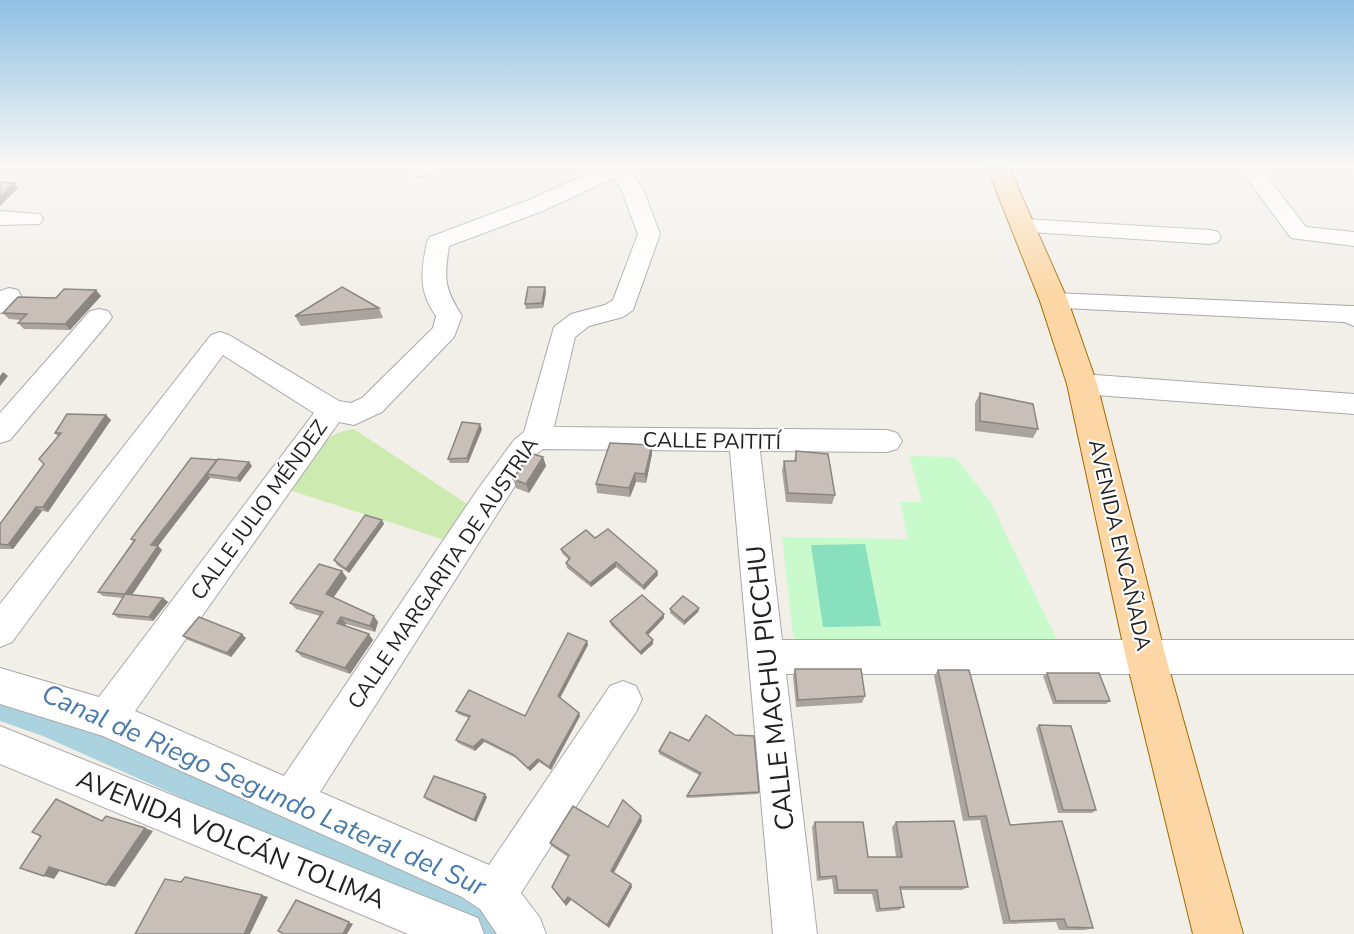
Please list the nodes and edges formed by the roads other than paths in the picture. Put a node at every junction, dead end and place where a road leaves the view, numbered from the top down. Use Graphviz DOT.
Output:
graph roads {
  1 [pos="527,209"];
  2 [pos="639,209"];
  3 [pos="1016,209"];
  4 [pos="1280,209"];
  5 [pos="0,218"];
  6 [pos="32,219"];
  7 [pos="1024,226"];
  8 [pos="1210,237"];
  9 [pos="1354,238"];
  10 [pos="1054,301"];
  11 [pos="1352,316"];
  12 [pos="99,317"];
  13 [pos="1082,384"];
  14 [pos="1354,404"];
  15 [pos="332,410"];
  16 [pos="0,432"];
  17 [pos="537,438"];
  18 [pos="887,441"];
  19 [pos="744,442"];
  20 [pos="0,631"];
  21 [pos="766,657"];
  22 [pos="1354,657"];
  23 [pos="1146,658"];
  24 [pos="0,686"];
  25 [pos="622,699"];
  26 [pos="107,718"];
  27 [pos="0,745"];
  28 [pos="292,799"];
  29 [pos="495,894"];
  30 [pos="462,934"];
  31 [pos="524,934"];
  32 [pos="795,934"];
  33 [pos="1218,934"];
  1 -- 15 [label="street, CALLE JULIO MÉNDEZ"];
  2 -- 17 [label="street, CALLE MARGARITA DE AUSTRIA"];
  3 -- 7 [label="main road, AVENIDA ENCAÑADA"];
  4 -- 9 [label="street"];
  5 -- 6 [label="street"];
  7 -- 8 [label="street"];
  7 -- 10 [label="main road, AVENIDA ENCAÑADA"];
  10 -- 11 [label="street"];
  10 -- 13 [label="main road, AVENIDA ENCAÑADA"];
  12 -- 16 [label="street"];
  13 -- 14 [label="street"];
  13 -- 23 [label="main road, AVENIDA ENCAÑADA"];
  15 -- 20 [label="street"];
  15 -- 26 [label="street, CALLE JULIO MÉNDEZ"];
  17 -- 19 [label="street, CALLE PAITITÍ"];
  17 -- 28 [label="street, CALLE MARGARITA DE AUSTRIA"];
  18 -- 19 [label="street, CALLE PAITITÍ"];
  19 -- 21 [label="street, CALLE MACHU PICCHU"];
  21 -- 23 [label="street"];
  21 -- 32 [label="street, CALLE MACHU PICCHU"];
  22 -- 23 [label="street"];
  23 -- 33 [label="main road, AVENIDA ENCAÑADA"];
  24 -- 26 [label="street"];
  25 -- 29 [label="street"];
  26 -- 28 [label="street"];
  27 -- 30 [label="street, AVENIDA VOLCÁN TOLIMA"];
  28 -- 29 [label="street"];
  29 -- 31 [label="street"];
}
